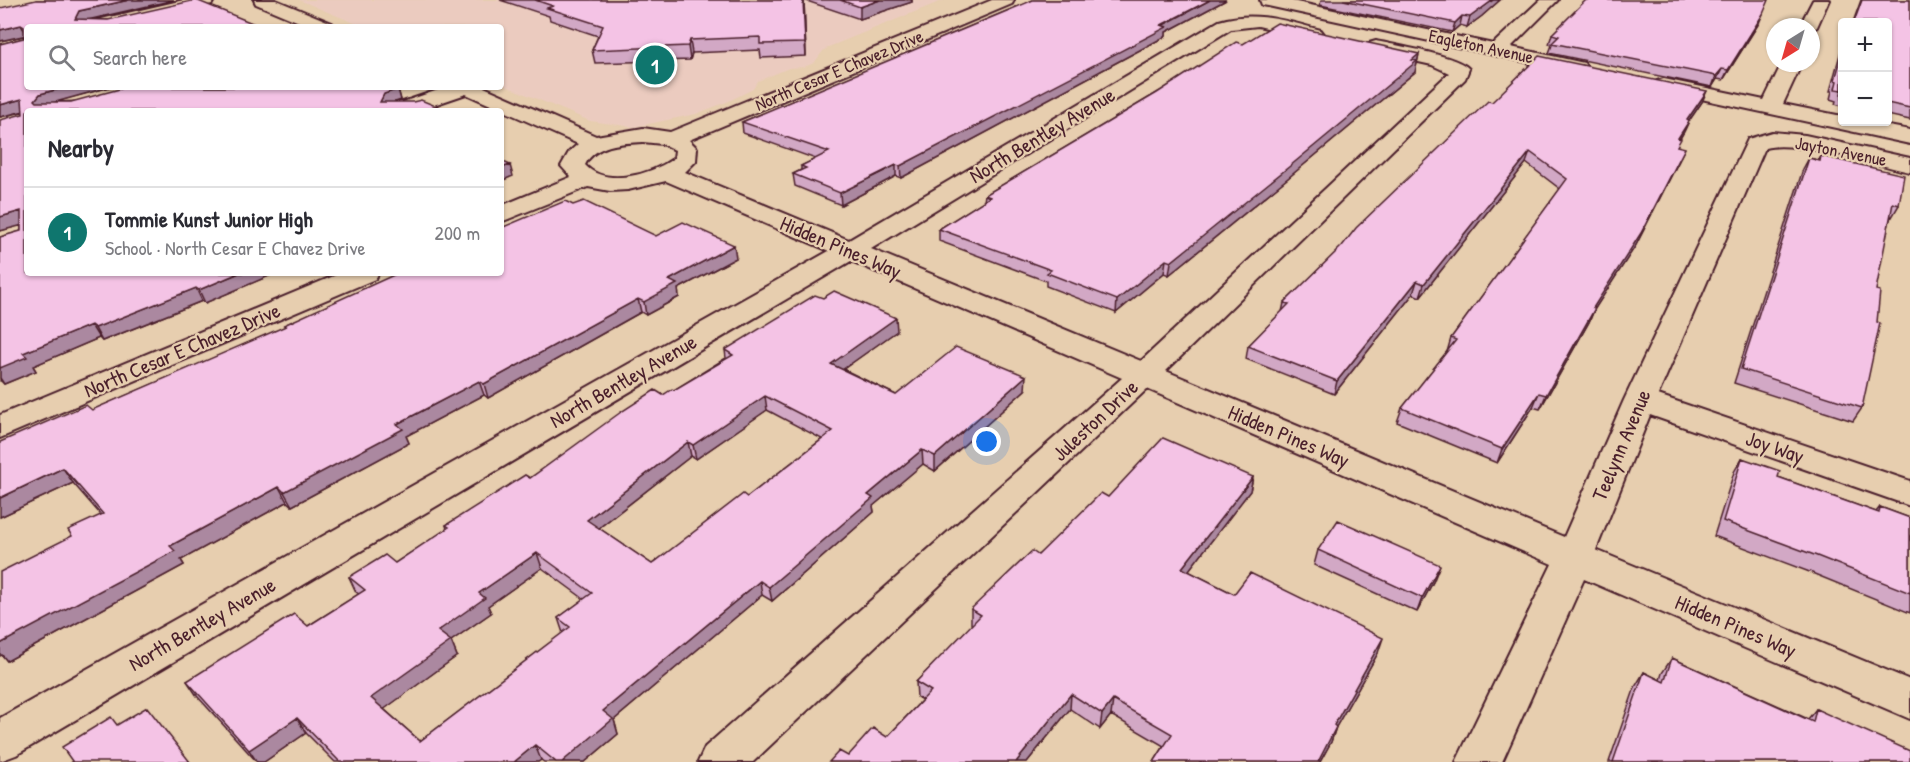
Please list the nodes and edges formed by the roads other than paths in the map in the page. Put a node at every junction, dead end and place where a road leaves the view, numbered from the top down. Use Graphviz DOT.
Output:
graph roads {
  1 [pos="206,0"];
  2 [pos="262,0"];
  3 [pos="1006,0"];
  4 [pos="1550,0"];
  5 [pos="1821,0"];
  6 [pos="1266,6"];
  7 [pos="1812,18"];
  8 [pos="103,24"];
  9 [pos="319,24"];
  10 [pos="1337,38"];
  11 [pos="1359,43"];
  12 [pos="1497,50"];
  13 [pos="1600,71"];
  14 [pos="1789,72"];
  15 [pos="1646,81"];
  16 [pos="458,90"];
  17 [pos="474,90"];
  18 [pos="404,108"];
  19 [pos="1772,123"];
  20 [pos="1910,137"];
  21 [pos="672,139"];
  22 [pos="596,144"];
  23 [pos="1910,165"];
  24 [pos="668,173"];
  25 [pos="587,179"];
  26 [pos="504,215"];
  27 [pos="849,251"];
  28 [pos="358,276"];
  29 [pos="1144,375"];
  30 [pos="1640,400"];
  31 [pos="0,427"];
  32 [pos="1910,494"];
  33 [pos="1574,558"];
  34 [pos="1910,700"];
  35 [pos="0,741"];
  36 [pos="721,762"];
  37 [pos="1479,762"];
  1 -- 8 [label="street"];
  2 -- 9 [label="street"];
  3 -- 21 [label="street, North Cesar E Chavez Drive"];
  4 -- 12 [label="street"];
  5 -- 7 [label="street"];
  6 -- 10 [label="street"];
  6 -- 12 [label="street, Eagleton Avenue"];
  6 -- 27 [label="street, North Bentley Avenue"];
  11 -- 29 [label="street, Juleston Drive"];
  12 -- 13 [label="street, Eagleton Avenue"];
  14 -- 19 [label="street"];
  15 -- 19 [label="street"];
  16 -- 18 [label="street"];
  17 -- 22 [label="street"];
  19 -- 20 [label="street"];
  19 -- 23 [label="street, Jayton Avenue"];
  19 -- 30 [label="street, Teelynn Avenue"];
  21 -- 22 [label="street"];
  21 -- 24 [label="street"];
  22 -- 25 [label="street"];
  24 -- 25 [label="street"];
  24 -- 27 [label="street, Hidden Pines Way"];
  25 -- 26 [label="street"];
  27 -- 29 [label="street, Hidden Pines Way"];
  27 -- 35 [label="street, North Bentley Avenue"];
  28 -- 31 [label="street, North Cesar E Chavez Drive"];
  29 -- 33 [label="street, Hidden Pines Way"];
  29 -- 36 [label="street, Juleston Drive"];
  30 -- 32 [label="street, Joy Way"];
  30 -- 33 [label="street, Teelynn Avenue"];
  33 -- 34 [label="street, Hidden Pines Way"];
  33 -- 37 [label="street, Teelynn Avenue"];
}
